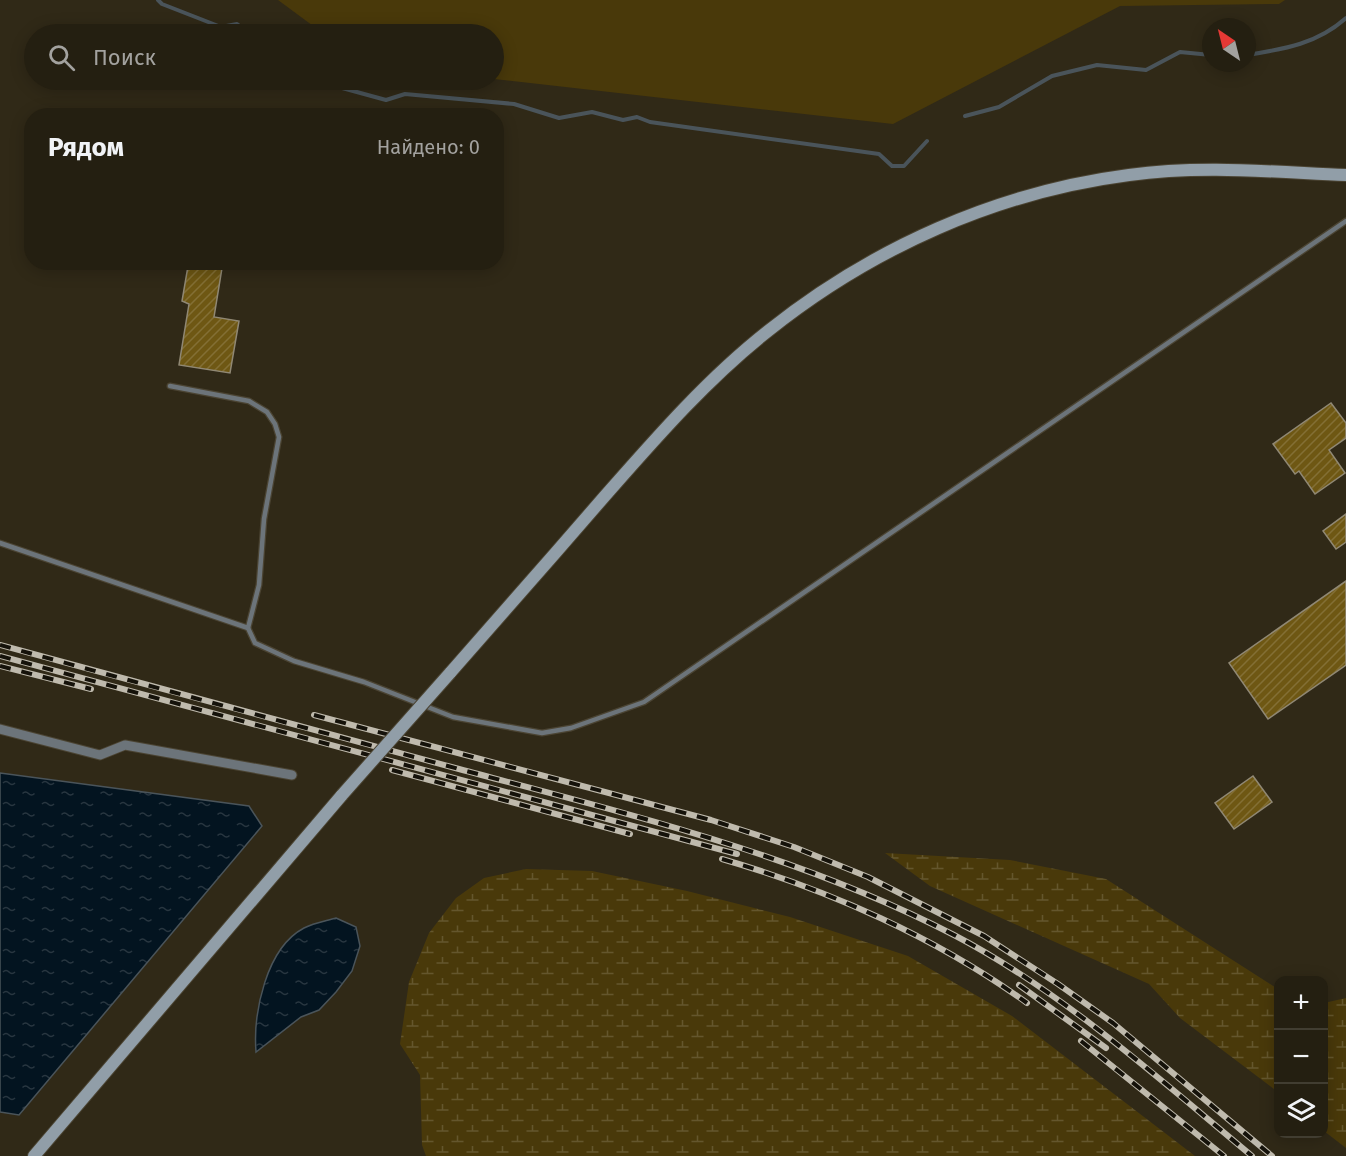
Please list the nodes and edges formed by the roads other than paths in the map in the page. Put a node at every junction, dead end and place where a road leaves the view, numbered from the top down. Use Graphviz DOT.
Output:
graph roads {
  1 [pos="1346,175"];
  2 [pos="1346,221"];
  3 [pos="170,386"];
  4 [pos="0,543"];
  5 [pos="248,628"];
  6 [pos="0,729"];
  7 [pos="292,775"];
  8 [pos="34,1156"];
  1 -- 8 [label="main road, bridge"];
  2 -- 5 [label="lane"];
  3 -- 5 [label="lane"];
  4 -- 5 [label="lane"];
  6 -- 7 [label="street"];
}
